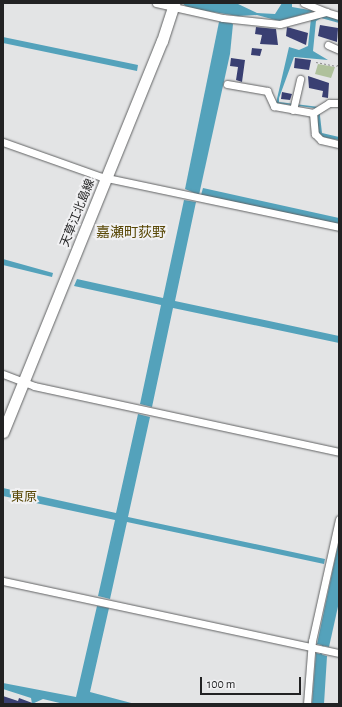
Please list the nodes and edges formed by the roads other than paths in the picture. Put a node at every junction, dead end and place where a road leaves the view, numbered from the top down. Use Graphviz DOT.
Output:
graph roads {
  1 [pos="156,3"];
  2 [pos="304,3"];
  3 [pos="174,5"];
  4 [pos="326,12"];
  5 [pos="339,16"];
  6 [pos="328,45"];
  7 [pos="339,50"];
  8 [pos="300,79"];
  9 [pos="226,84"];
  10 [pos="339,103"];
  11 [pos="293,110"];
  12 [pos="316,111"];
  13 [pos="3,142"];
  14 [pos="339,144"];
  15 [pos="106,178"];
  16 [pos="339,228"];
  17 [pos="3,374"];
  18 [pos="23,383"];
  19 [pos="3,432"];
  20 [pos="339,452"];
  21 [pos="339,519"];
  22 [pos="3,580"];
  23 [pos="318,649"];
  24 [pos="339,653"];
  25 [pos="308,704"];
  1 -- 3 [label="street"];
  2 -- 4 [label="street"];
  3 -- 4 [label="street"];
  3 -- 15 [label="street, 天草江北島線"];
  4 -- 5 [label="street"];
  6 -- 7 [label="street"];
  8 -- 11 [label="street"];
  9 -- 11 [label="street"];
  10 -- 12 [label="street"];
  11 -- 12 [label="street"];
  12 -- 14 [label="street"];
  13 -- 15 [label="street"];
  15 -- 16 [label="street"];
  15 -- 18 [label="street, 天草江北島線"];
  17 -- 18 [label="street"];
  18 -- 19 [label="street, 天草江北島線"];
  18 -- 20 [label="street"];
  21 -- 23 [label="street"];
  22 -- 23 [label="street"];
  23 -- 24 [label="street"];
  23 -- 25 [label="street"];
}
